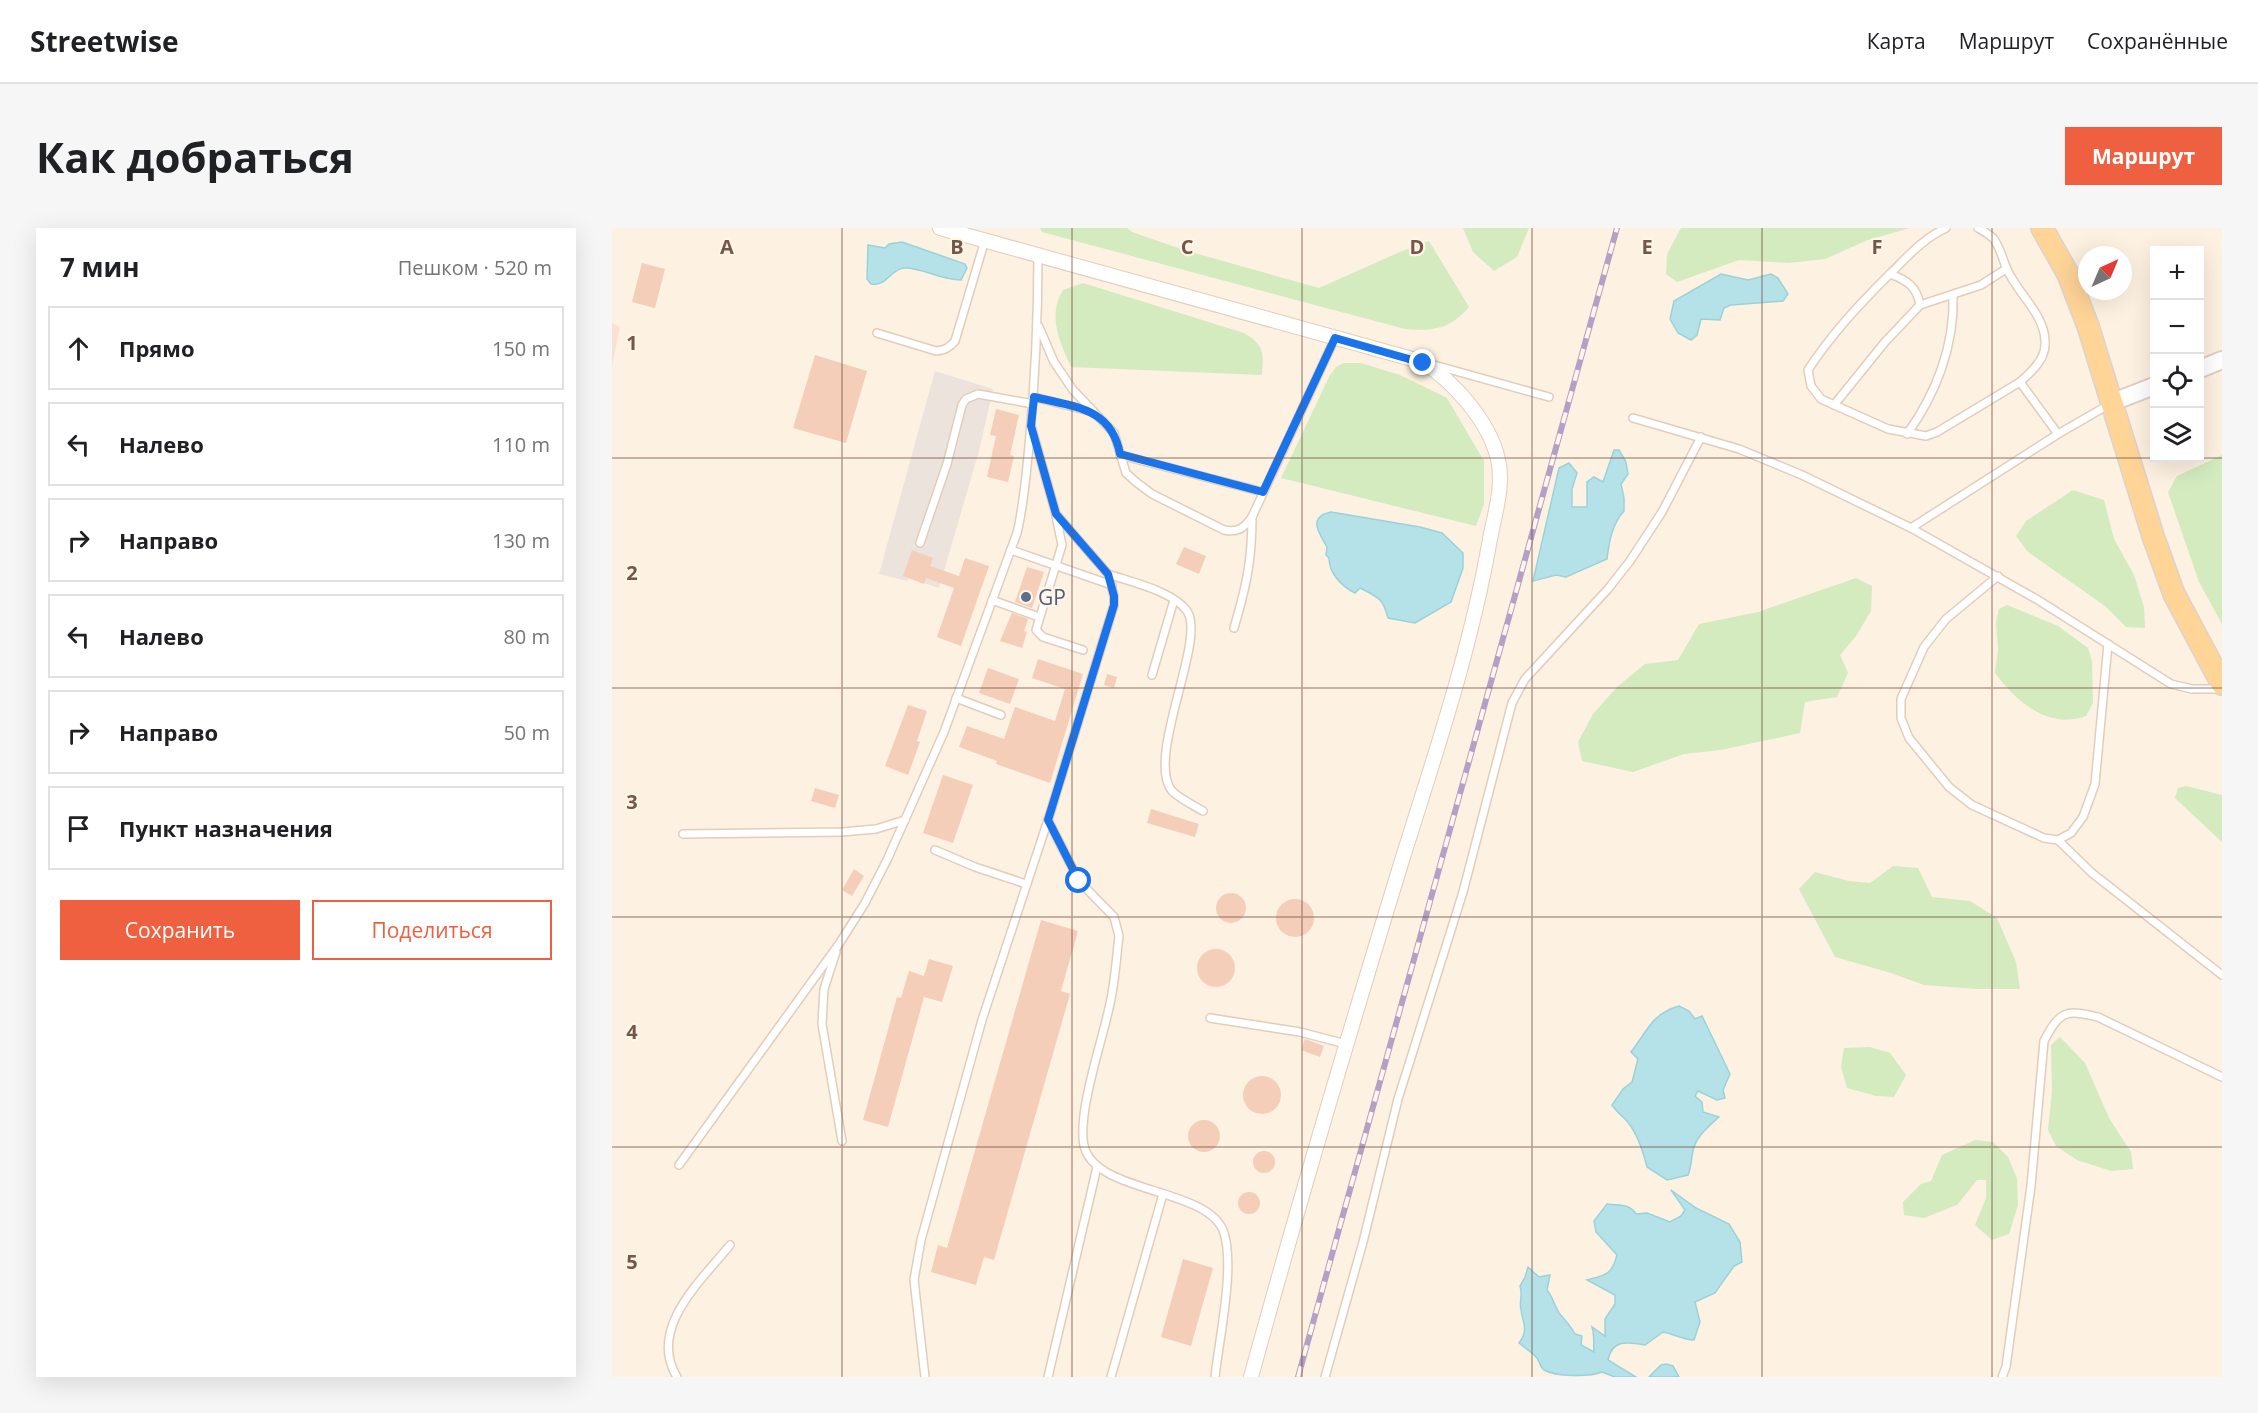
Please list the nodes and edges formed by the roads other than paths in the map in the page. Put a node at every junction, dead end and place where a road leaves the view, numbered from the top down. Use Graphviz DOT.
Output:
graph roads {
  1 [pos="939,228"];
  2 [pos="1946,228"];
  3 [pos="1978,228"];
  4 [pos="2042,228"];
  5 [pos="985,240"];
  6 [pos="1038,254"];
  7 [pos="2006,269"];
  8 [pos="1890,274"];
  9 [pos="1953,295"];
  10 [pos="1920,305"];
  11 [pos="1038,325"];
  12 [pos="877,333"];
  13 [pos="1335,338"];
  14 [pos="2222,360"];
  15 [pos="1423,363"];
  16 [pos="2204,367"];
  17 [pos="2020,382"];
  18 [pos="2150,388"];
  19 [pos="1549,397"];
  20 [pos="1034,400"];
  21 [pos="2113,402"];
  22 [pos="1834,405"];
  23 [pos="1093,412"];
  24 [pos="1633,418"];
  25 [pos="1031,426"];
  26 [pos="1907,434"];
  27 [pos="2058,434"];
  28 [pos="1701,437"];
  29 [pos="1120,454"];
  30 [pos="1263,492"];
  31 [pos="1056,514"];
  32 [pos="1252,517"];
  33 [pos="1911,528"];
  34 [pos="920,543"];
  35 [pos="1011,550"];
  36 [pos="1056,566"];
  37 [pos="1108,574"];
  38 [pos="1998,576"];
  39 [pos="1113,585"];
  40 [pos="992,600"];
  41 [pos="1174,600"];
  42 [pos="1039,617"];
  43 [pos="1234,628"];
  44 [pos="2108,644"];
  45 [pos="1083,650"];
  46 [pos="1152,675"];
  47 [pos="2222,684"];
  48 [pos="2222,689"];
  49 [pos="956,698"];
  50 [pos="1001,715"];
  51 [pos="1203,811"];
  52 [pos="905,820"];
  53 [pos="1048,820"];
  54 [pos="683,834"];
  55 [pos="2058,840"];
  56 [pos="934,850"];
  57 [pos="1026,884"];
  58 [pos="839,944"];
  59 [pos="2222,975"];
  60 [pos="1210,1018"];
  61 [pos="1346,1044"];
  62 [pos="2222,1077"];
  63 [pos="842,1141"];
  64 [pos="679,1165"];
  65 [pos="1097,1167"];
  66 [pos="1163,1194"];
  67 [pos="730,1245"];
  68 [pos="677,1377"];
  69 [pos="925,1377"];
  70 [pos="1048,1377"];
  71 [pos="1111,1377"];
  72 [pos="1215,1377"];
  73 [pos="1251,1377"];
  74 [pos="1325,1377"];
  75 [pos="2002,1377"];
  1 -- 5 [label="street"];
  2 -- 8 [label="lane"];
  3 -- 7 [label="lane"];
  4 -- 21 [label="main road"];
  5 -- 6 [label="street"];
  5 -- 12 [label="lane"];
  6 -- 11 [label="lane"];
  6 -- 13 [label="street"];
  7 -- 9 [label="lane"];
  7 -- 17 [label="lane"];
  8 -- 10 [label="lane"];
  8 -- 22 [label="lane"];
  9 -- 10 [label="lane"];
  9 -- 26 [label="lane"];
  10 -- 22 [label="lane"];
  11 -- 20 [label="lane"];
  11 -- 23 [label="lane"];
  13 -- 15 [label="street"];
  13 -- 30 [label="lane"];
  14 -- 16 [label="street"];
  15 -- 19 [label="lane"];
  15 -- 61 [label="street"];
  17 -- 26 [label="lane"];
  17 -- 27 [label="lane"];
  18 -- 21 [label="street"];
  20 -- 23 [label="lane"];
  20 -- 25 [label="lane"];
  20 -- 34 [label="lane"];
  21 -- 27 [label="lane"];
  21 -- 47 [label="main road"];
  22 -- 26 [label="lane"];
  23 -- 29 [label="lane"];
  24 -- 28 [label="lane"];
  25 -- 31 [label="lane"];
  25 -- 35 [label="lane"];
  27 -- 33 [label="lane"];
  28 -- 33 [label="lane"];
  28 -- 74 [label="lane"];
  29 -- 30 [label="lane"];
  29 -- 32 [label="lane"];
  30 -- 32 [label="lane"];
  31 -- 36 [label="lane"];
  31 -- 37 [label="lane"];
  32 -- 43 [label="lane"];
  33 -- 38 [label="lane"];
  35 -- 36 [label="lane"];
  35 -- 40 [label="lane"];
  36 -- 39 [label="lane"];
  36 -- 42 [label="lane"];
  37 -- 39 [label="lane"];
  37 -- 41 [label="lane"];
  38 -- 44 [label="lane"];
  38 -- 55 [label="lane"];
  39 -- 53 [label="lane"];
  40 -- 42 [label="lane"];
  40 -- 49 [label="lane"];
  41 -- 46 [label="lane"];
  41 -- 51 [label="lane"];
  42 -- 45 [label="lane"];
  44 -- 48 [label="lane"];
  44 -- 55 [label="lane"];
  49 -- 50 [label="lane"];
  49 -- 52 [label="lane"];
  52 -- 54 [label="lane"];
  52 -- 58 [label="lane"];
  53 -- 57 [label="lane"];
  53 -- 65 [label="lane"];
  55 -- 59 [label="lane"];
  56 -- 57 [label="lane"];
  57 -- 69 [label="lane"];
  58 -- 63 [label="lane"];
  58 -- 64 [label="lane"];
  60 -- 61 [label="lane"];
  61 -- 73 [label="street"];
  62 -- 75 [label="lane"];
  65 -- 66 [label="lane"];
  65 -- 70 [label="lane"];
  66 -- 71 [label="lane"];
  66 -- 72 [label="lane"];
  67 -- 68 [label="lane"];
}
